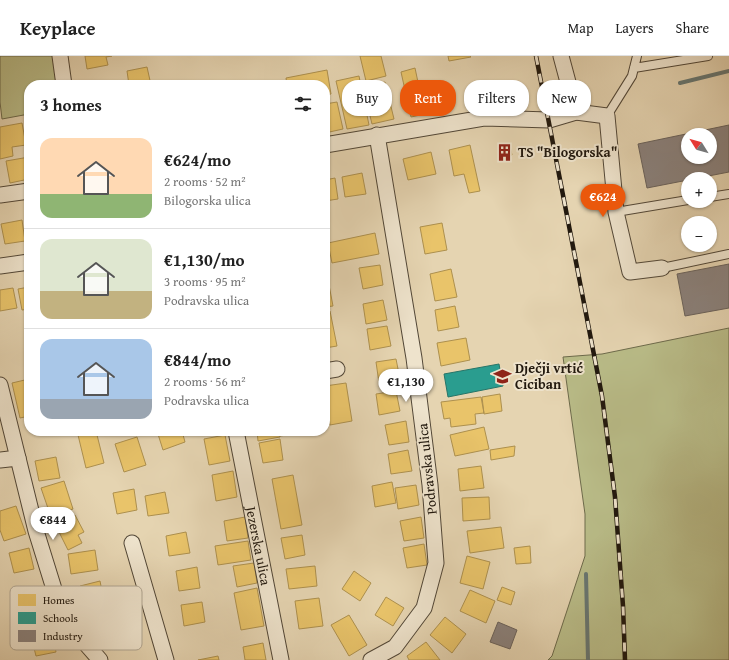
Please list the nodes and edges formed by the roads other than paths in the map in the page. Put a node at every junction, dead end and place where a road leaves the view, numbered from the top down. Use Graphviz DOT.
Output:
graph roads {
  1 [pos="60,56"];
  2 [pos="561,56"];
  3 [pos="637,56"];
  4 [pos="708,56"];
  5 [pos="634,68"];
  6 [pos="63,80"];
  7 [pos="567,80"];
  8 [pos="591,114"];
  9 [pos="562,116"];
  10 [pos="607,116"];
  11 [pos="377,135"];
  12 [pos="330,144"];
  13 [pos="24,192"];
  14 [pos="729,194"];
  15 [pos="0,195"];
  16 [pos="717,196"];
  17 [pos="681,201"];
  18 [pos="616,212"];
  19 [pos="729,254"];
  20 [pos="24,263"];
  21 [pos="0,266"];
  22 [pos="662,268"];
  23 [pos="0,385"];
  24 [pos="237,436"];
  25 [pos="18,458"];
  26 [pos="0,460"];
  27 [pos="132,543"];
  28 [pos="53,586"];
  29 [pos="91,650"];
  30 [pos="100,660"];
  31 [pos="166,660"];
  32 [pos="281,660"];
  33 [pos="371,660"];
  1 -- 6 [label="street"];
  2 -- 7 [label="street"];
  3 -- 5 [label="lane"];
  4 -- 5 [label="lane"];
  5 -- 10 [label="lane"];
  8 -- 10 [label="street"];
  9 -- 11 [label="street"];
  10 -- 18 [label="street"];
  11 -- 12 [label="street"];
  11 -- 33 [label="street, Podravska ulica"];
  13 -- 15 [label="street"];
  14 -- 16 [label="lane"];
  17 -- 18 [label="lane"];
  18 -- 22 [label="street"];
  19 -- 22 [label="lane"];
  20 -- 21 [label="street"];
  23 -- 25 [label="street"];
  24 -- 32 [label="street, Jezerska ulica"];
  25 -- 26 [label="street"];
  25 -- 28 [label="street"];
  27 -- 31 [label="street"];
  29 -- 30 [label="street"];
}
